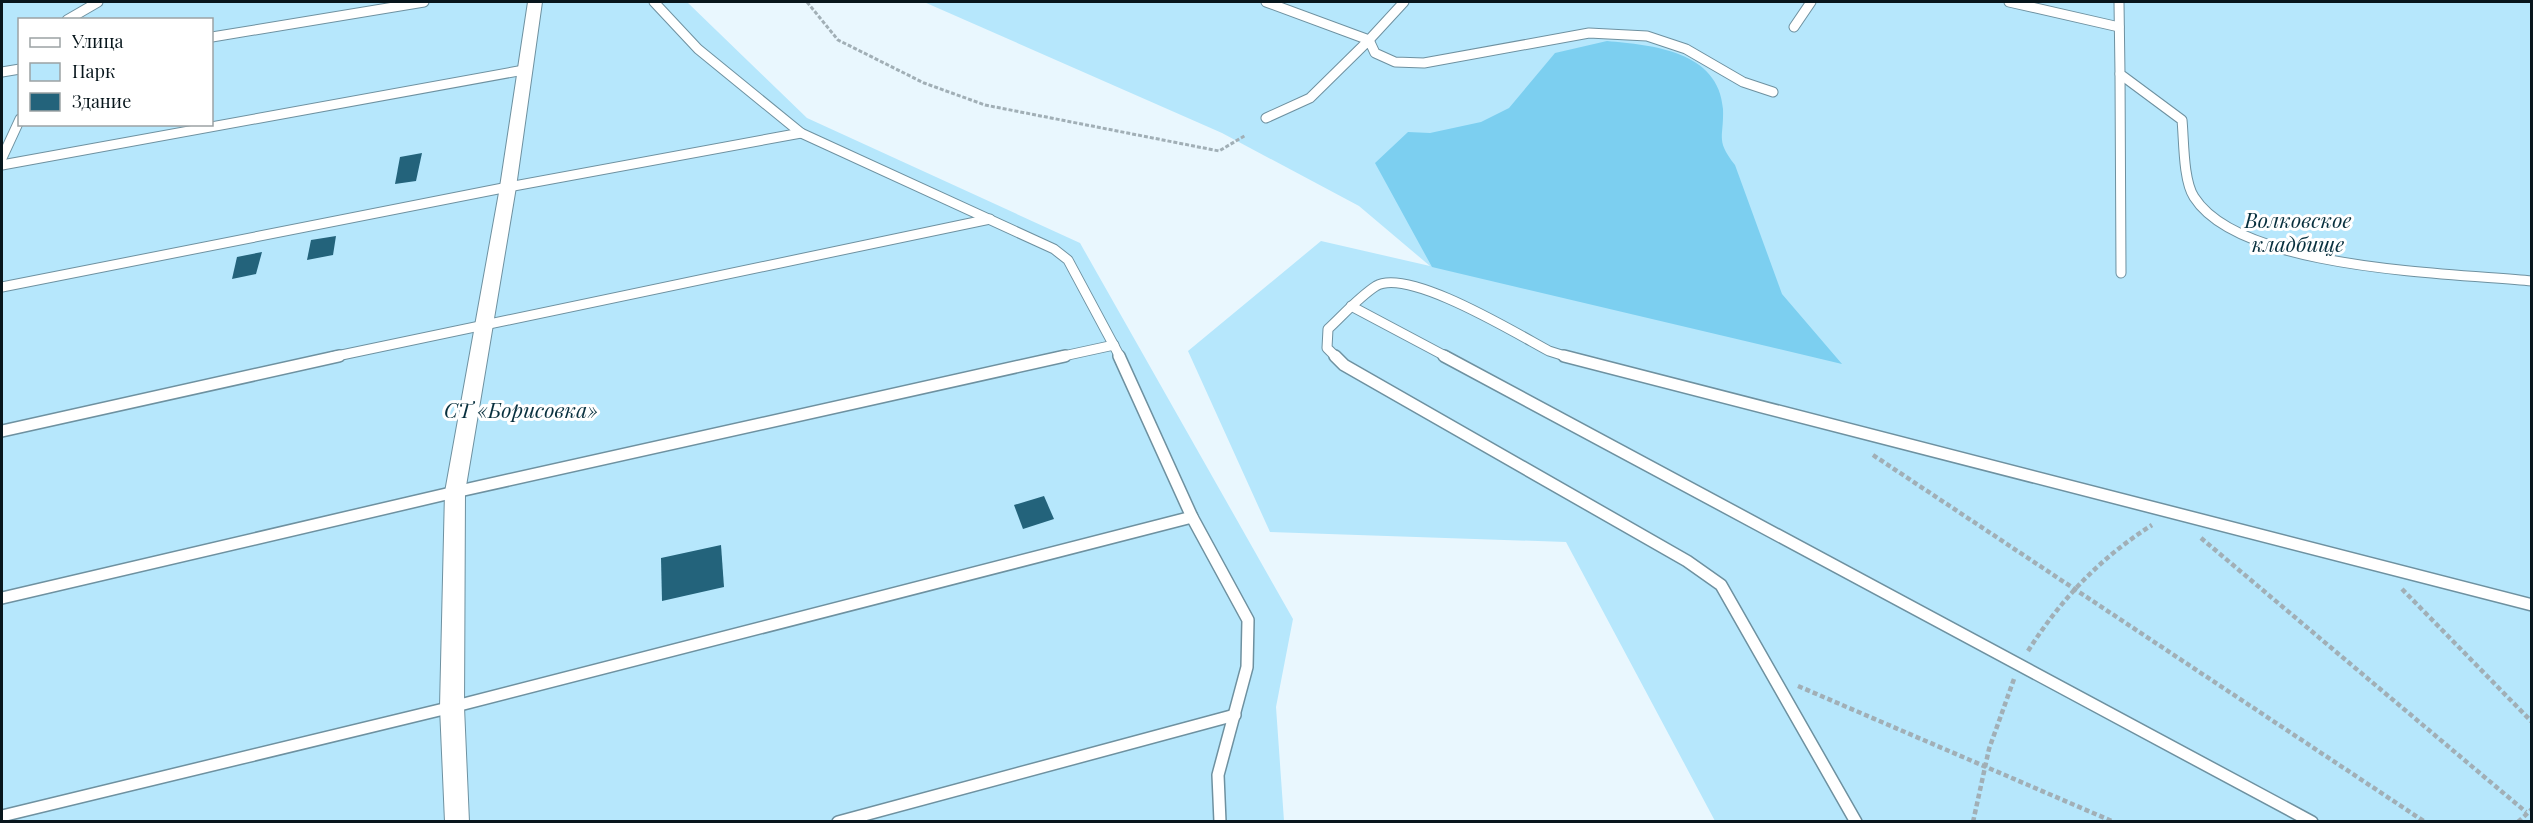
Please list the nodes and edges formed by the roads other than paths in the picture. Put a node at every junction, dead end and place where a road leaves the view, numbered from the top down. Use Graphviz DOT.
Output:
graph roads {
  1 [pos="98,2"];
  2 [pos="424,2"];
  3 [pos="535,2"];
  4 [pos="654,2"];
  5 [pos="1266,2"];
  6 [pos="1404,2"];
  7 [pos="1811,2"];
  8 [pos="2009,2"];
  9 [pos="2119,2"];
  10 [pos="70,18"];
  11 [pos="1794,27"];
  12 [pos="2120,27"];
  13 [pos="213,37"];
  14 [pos="1369,40"];
  15 [pos="18,69"];
  16 [pos="524,70"];
  17 [pos="2,72"];
  18 [pos="2120,74"];
  19 [pos="1773,92"];
  20 [pos="1266,118"];
  21 [pos="18,123"];
  22 [pos="801,133"];
  23 [pos="2,158"];
  24 [pos="2,165"];
  25 [pos="508,187"];
  26 [pos="990,219"];
  27 [pos="2121,273"];
  28 [pos="2532,281"];
  29 [pos="2,287"];
  30 [pos="1352,306"];
  31 [pos="486,323"];
  32 [pos="1114,345"];
  33 [pos="2,431"];
  34 [pos="455,492"];
  35 [pos="1192,517"];
  36 [pos="2,598"];
  37 [pos="2532,605"];
  38 [pos="452,707"];
  39 [pos="1235,715"];
  40 [pos="2,816"];
  41 [pos="457,822"];
  42 [pos="838,822"];
  43 [pos="1221,822"];
  44 [pos="1856,822"];
  45 [pos="2312,822"];
  1 -- 10 [label="lane"];
  2 -- 13 [label="lane"];
  3 -- 16 [label="street"];
  4 -- 22 [label="lane"];
  5 -- 14 [label="lane"];
  6 -- 14 [label="lane"];
  7 -- 11 [label="lane"];
  8 -- 12 [label="lane"];
  9 -- 12 [label="lane"];
  12 -- 18 [label="lane"];
  14 -- 19 [label="lane"];
  14 -- 20 [label="lane"];
  15 -- 17 [label="lane"];
  16 -- 24 [label="lane"];
  16 -- 25 [label="street"];
  18 -- 27 [label="lane"];
  18 -- 28 [label="lane"];
  21 -- 23 [label="lane"];
  22 -- 25 [label="lane"];
  22 -- 26 [label="lane"];
  25 -- 29 [label="lane"];
  25 -- 31 [label="street"];
  26 -- 31 [label="lane"];
  26 -- 32 [label="lane"];
  30 -- 37 [label="lane"];
  30 -- 44 [label="lane"];
  30 -- 45 [label="lane"];
  31 -- 33 [label="lane"];
  31 -- 34 [label="street"];
  32 -- 34 [label="lane"];
  32 -- 35 [label="lane"];
  34 -- 36 [label="lane"];
  34 -- 38 [label="street"];
  35 -- 38 [label="lane"];
  35 -- 39 [label="lane"];
  38 -- 40 [label="lane"];
  38 -- 41 [label="street"];
  39 -- 42 [label="lane"];
  39 -- 43 [label="lane"];
}
